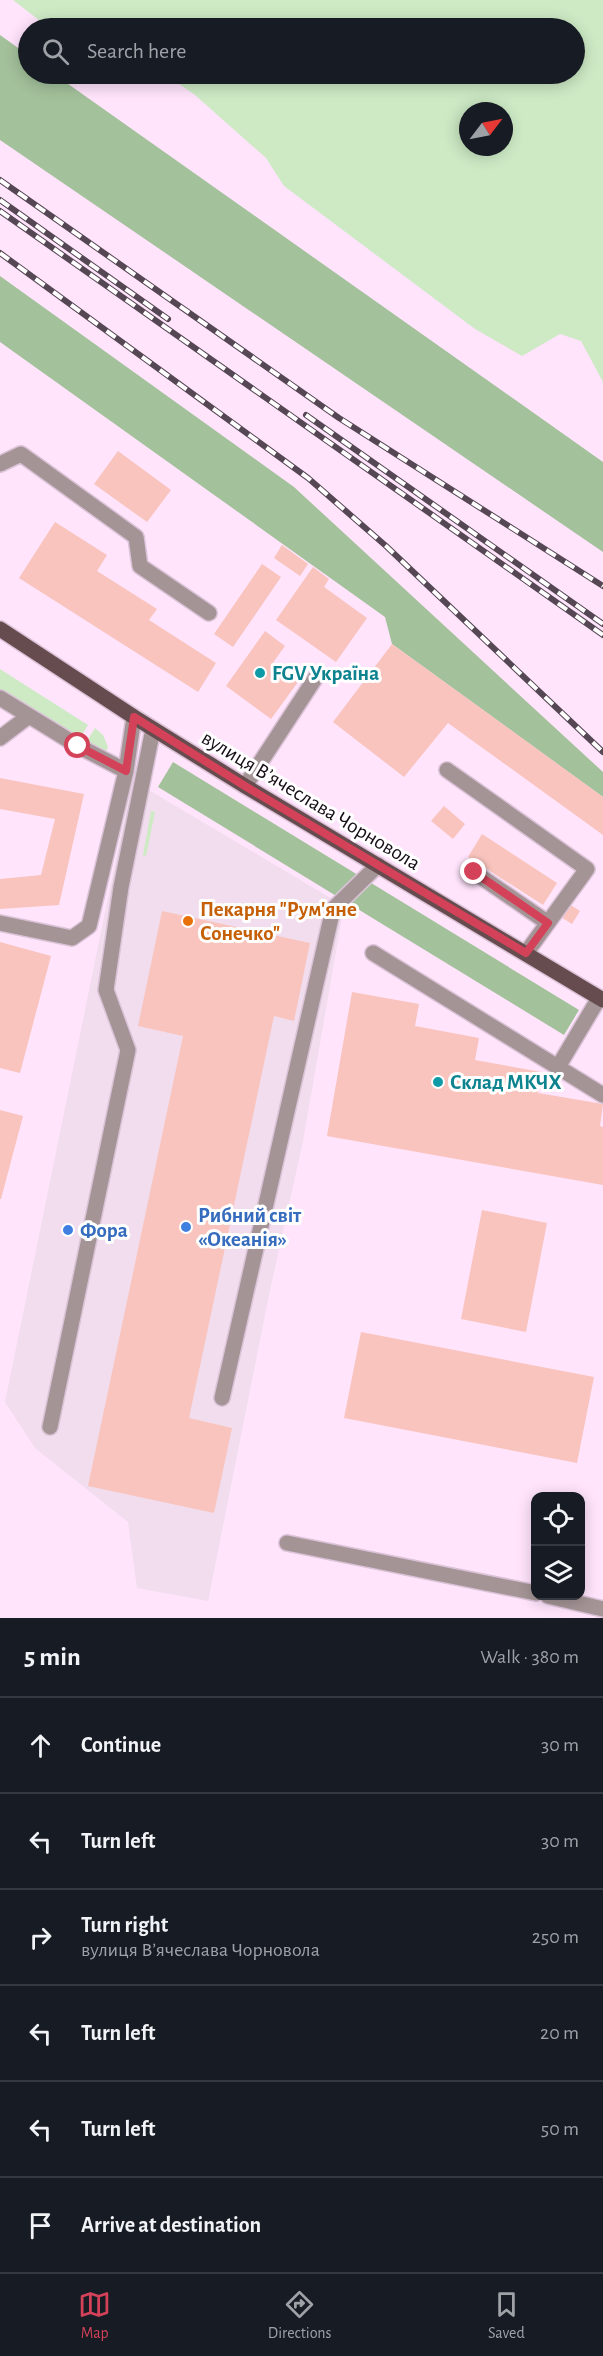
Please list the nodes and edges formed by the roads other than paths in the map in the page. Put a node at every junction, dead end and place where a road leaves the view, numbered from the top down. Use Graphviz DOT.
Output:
graph roads {
  1 [pos="0,464"];
  2 [pos="209,613"];
  3 [pos="0,629"];
  4 [pos="318,674"];
  5 [pos="0,698"];
  6 [pos="29,716"];
  7 [pos="134,717"];
  8 [pos="153,729"];
  9 [pos="0,738"];
  10 [pos="447,770"];
  11 [pos="126,771"];
  12 [pos="245,786"];
  13 [pos="378,865"];
  14 [pos="474,872"];
  15 [pos="0,923"];
  16 [pos="548,923"];
  17 [pos="374,953"];
  18 [pos="526,953"];
  19 [pos="601,999"];
  20 [pos="558,1067"];
  21 [pos="603,1095"];
  22 [pos="222,1398"];
  23 [pos="50,1427"];
  24 [pos="287,1543"];
  25 [pos="531,1592"];
  26 [pos="565,1600"];
  27 [pos="603,1609"];
  1 -- 2 [label="lane"];
  3 -- 7 [label="main road, вулиця Вʼячеслава Чорновола"];
  4 -- 12 [label="lane"];
  5 -- 6 [label="lane"];
  6 -- 9 [label="lane"];
  6 -- 11 [label="lane"];
  7 -- 8 [label="main road, вулиця Вʼячеслава Чорновола"];
  7 -- 11 [label="lane"];
  8 -- 12 [label="main road, вулиця Вʼячеслава Чорновола"];
  8 -- 23 [label="lane"];
  10 -- 16 [label="lane"];
  11 -- 15 [label="lane"];
  12 -- 13 [label="main road, вулиця Вʼячеслава Чорновола"];
  13 -- 18 [label="main road, вулиця Вʼячеслава Чорновола"];
  13 -- 22 [label="lane"];
  14 -- 16 [label="lane"];
  16 -- 18 [label="lane"];
  17 -- 20 [label="lane"];
  18 -- 19 [label="main road, вулиця Вʼячеслава Чорновола"];
  19 -- 20 [label="lane"];
  20 -- 21 [label="lane"];
  24 -- 25 [label="lane"];
  26 -- 27 [label="lane"];
}
